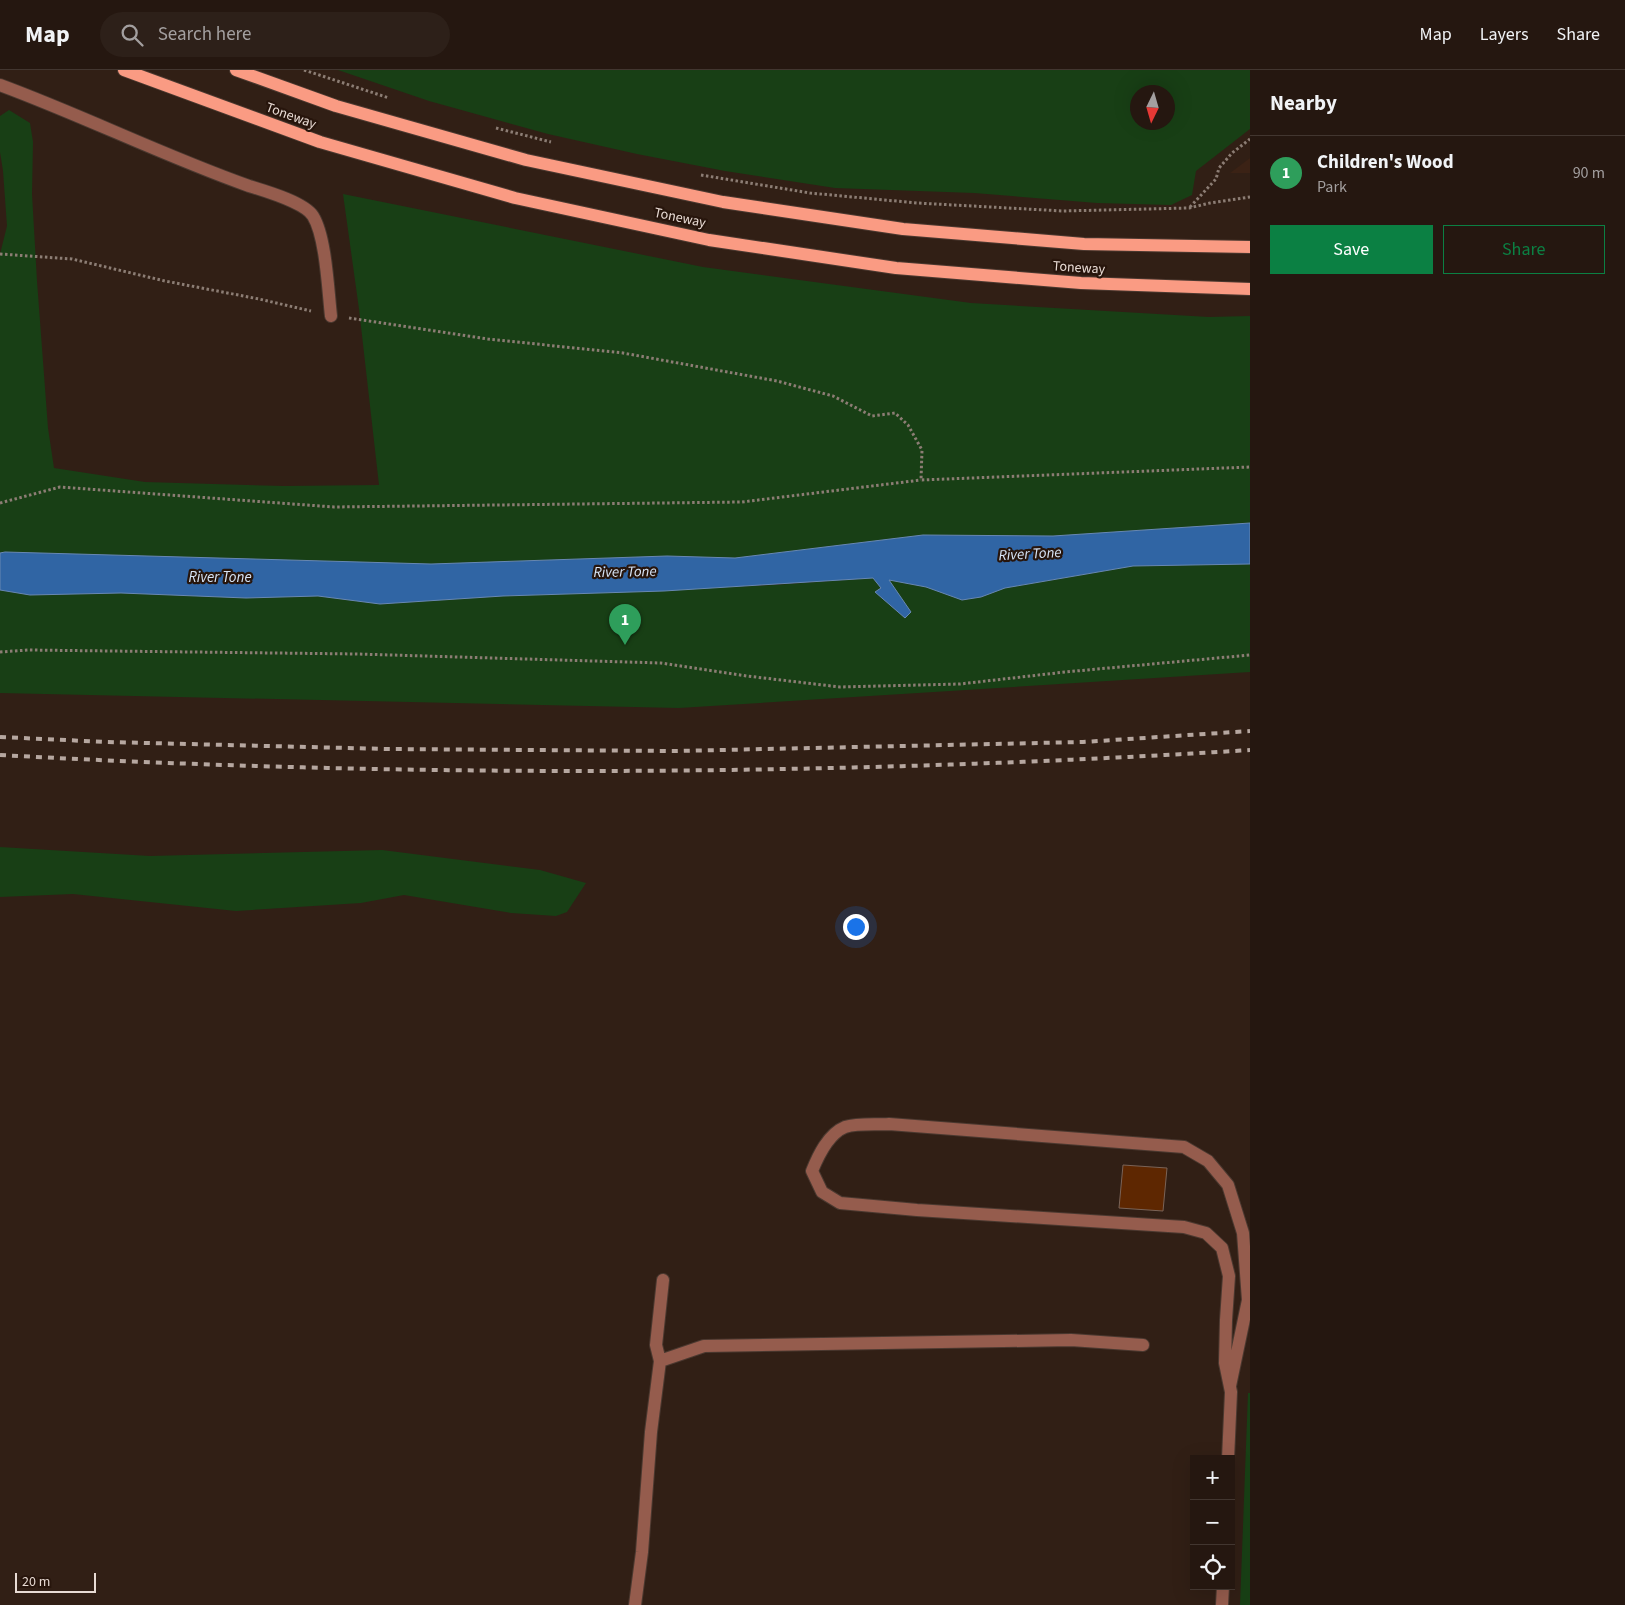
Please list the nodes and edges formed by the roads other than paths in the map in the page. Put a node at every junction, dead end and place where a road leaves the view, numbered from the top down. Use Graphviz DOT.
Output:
graph roads {
  1 [pos="124,70"];
  2 [pos="236,70"];
  3 [pos="0,85"];
  4 [pos="1248,247"];
  5 [pos="1250,289"];
  6 [pos="331,316"];
  7 [pos="663,1280"];
  8 [pos="1143,1345"];
  9 [pos="660,1360"];
  10 [pos="1230,1386"];
  11 [pos="1228,1455"];
  12 [pos="1223,1590"];
  13 [pos="635,1605"];
  14 [pos="1222,1605"];
  1 -- 5 [label="main road, Toneway"];
  2 -- 4 [label="main road, Toneway"];
  3 -- 6 [label="lane"];
  7 -- 9 [label="lane"];
  8 -- 9 [label="lane"];
  9 -- 13 [label="lane"];
  10 -- 10 [label="lane"];
  10 -- 11 [label="lane"];
  12 -- 14 [label="lane"];
}
